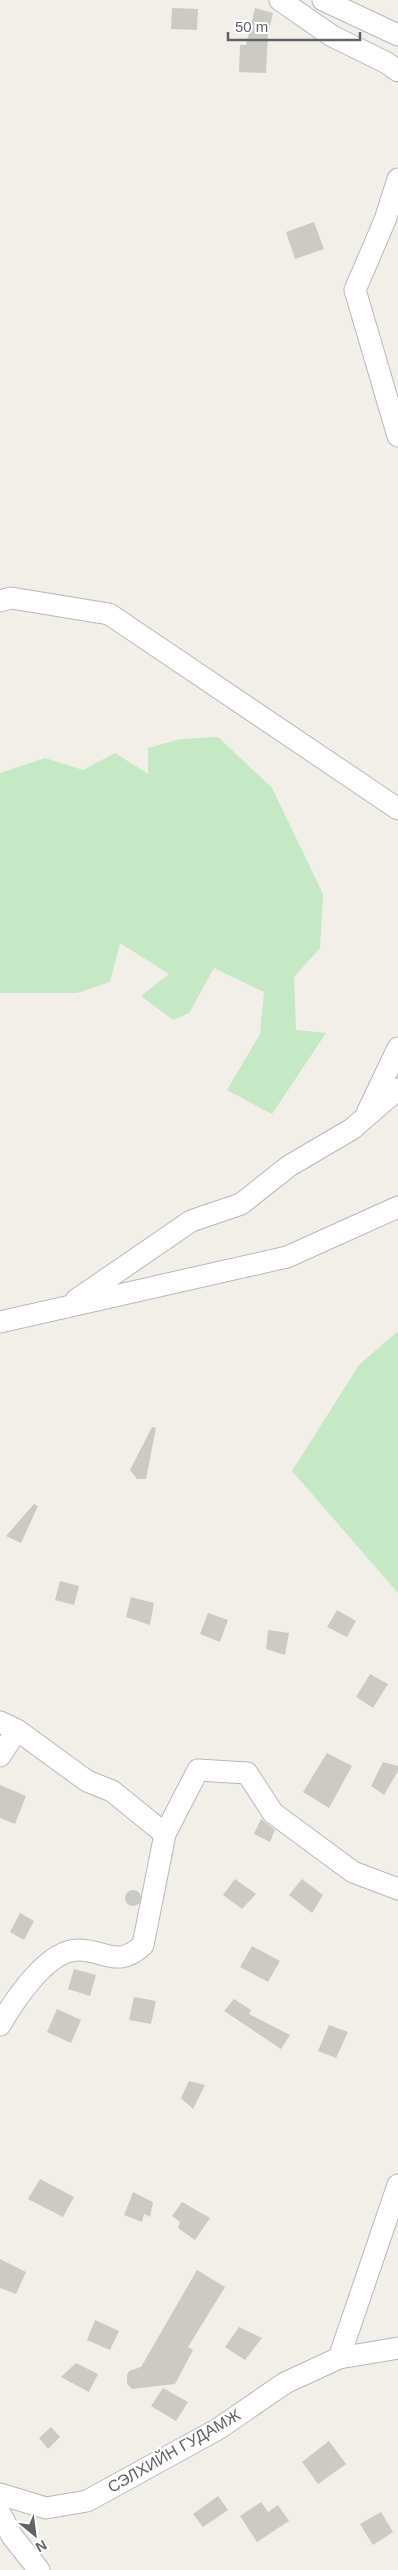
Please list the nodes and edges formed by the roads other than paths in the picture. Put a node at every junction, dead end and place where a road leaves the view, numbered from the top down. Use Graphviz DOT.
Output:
graph roads {
  1 [pos="280,0"];
  2 [pos="323,0"];
  3 [pos="398,35"];
  4 [pos="398,71"];
  5 [pos="398,179"];
  6 [pos="398,436"];
  7 [pos="0,601"];
  8 [pos="398,809"];
  9 [pos="398,1048"];
  10 [pos="398,1089"];
  11 [pos="365,1117"];
  12 [pos="398,1207"];
  13 [pos="65,1307"];
  14 [pos="0,1322"];
  15 [pos="8,1726"];
  16 [pos="0,1756"];
  17 [pos="165,1834"];
  18 [pos="398,1889"];
  19 [pos="0,2025"];
  20 [pos="398,2185"];
  21 [pos="398,2348"];
  22 [pos="339,2358"];
  23 [pos="0,2494"];
  24 [pos="0,2513"];
  25 [pos="38,2570"];
  1 -- 4 [label="street"];
  2 -- 3 [label="street"];
  5 -- 6 [label="street"];
  7 -- 8 [label="street"];
  9 -- 11 [label="street"];
  10 -- 11 [label="street"];
  11 -- 13 [label="street"];
  12 -- 13 [label="street"];
  13 -- 14 [label="street"];
  15 -- 16 [label="street"];
  15 -- 17 [label="street"];
  17 -- 18 [label="street"];
  17 -- 19 [label="street"];
  20 -- 22 [label="street"];
  21 -- 22 [label="street, СЭЛХИЙН ГУДАМЖ"];
  22 -- 23 [label="street, СЭЛХИЙН ГУДАМЖ"];
  24 -- 25 [label="street"];
}
